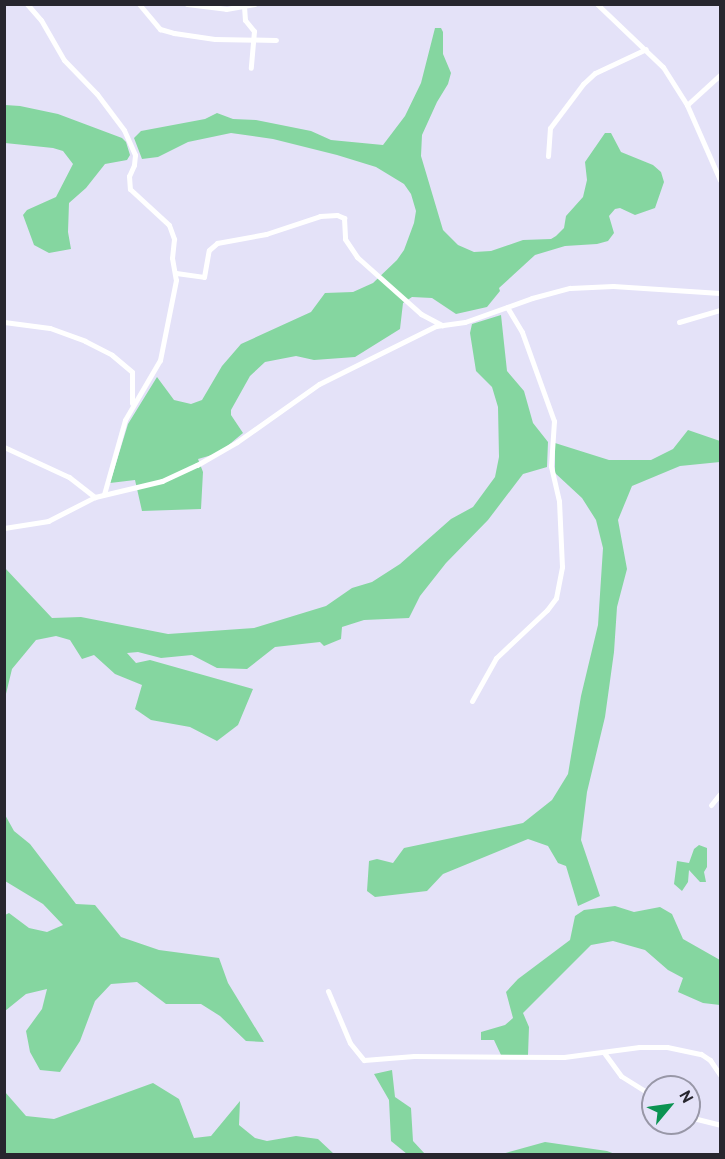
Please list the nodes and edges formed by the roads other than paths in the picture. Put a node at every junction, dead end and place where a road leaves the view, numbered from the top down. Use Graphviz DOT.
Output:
graph roads {
  1 [pos="27,4"];
  2 [pos="139,4"];
  3 [pos="187,4"];
  4 [pos="255,4"];
  5 [pos="597,4"];
  6 [pos="244,6"];
  7 [pos="253,39"];
  8 [pos="276,40"];
  9 [pos="646,49"];
  10 [pos="251,68"];
  11 [pos="720,75"];
  12 [pos="687,105"];
  13 [pos="548,156"];
  14 [pos="720,180"];
  15 [pos="176,273"];
  16 [pos="720,293"];
  17 [pos="507,307"];
  18 [pos="720,310"];
  19 [pos="4,322"];
  20 [pos="679,322"];
  21 [pos="442,325"];
  22 [pos="132,405"];
  23 [pos="4,447"];
  24 [pos="104,494"];
  25 [pos="95,497"];
  26 [pos="4,528"];
  27 [pos="472,701"];
  28 [pos="720,794"];
  29 [pos="711,805"];
  30 [pos="328,991"];
  31 [pos="605,1054"];
  32 [pos="720,1075"];
  33 [pos="641,1088"];
  34 [pos="701,1120"];
  35 [pos="720,1125"];
  1 -- 15 [label="street"];
  2 -- 7 [label="street"];
  3 -- 6 [label="street"];
  4 -- 6 [label="street"];
  5 -- 9 [label="street"];
  6 -- 7 [label="street"];
  7 -- 8 [label="street"];
  7 -- 10 [label="street"];
  9 -- 12 [label="street"];
  9 -- 13 [label="street"];
  11 -- 12 [label="street"];
  12 -- 14 [label="street"];
  15 -- 21 [label="street"];
  15 -- 22 [label="street"];
  16 -- 17 [label="street"];
  17 -- 21 [label="street"];
  17 -- 27 [label="street"];
  18 -- 20 [label="street"];
  19 -- 22 [label="street"];
  21 -- 24 [label="street"];
  22 -- 24 [label="street"];
  23 -- 25 [label="street"];
  24 -- 25 [label="street"];
  25 -- 26 [label="street"];
  28 -- 29 [label="street"];
  30 -- 31 [label="street"];
  31 -- 32 [label="street"];
  31 -- 33 [label="street"];
  34 -- 35 [label="street"];
}
